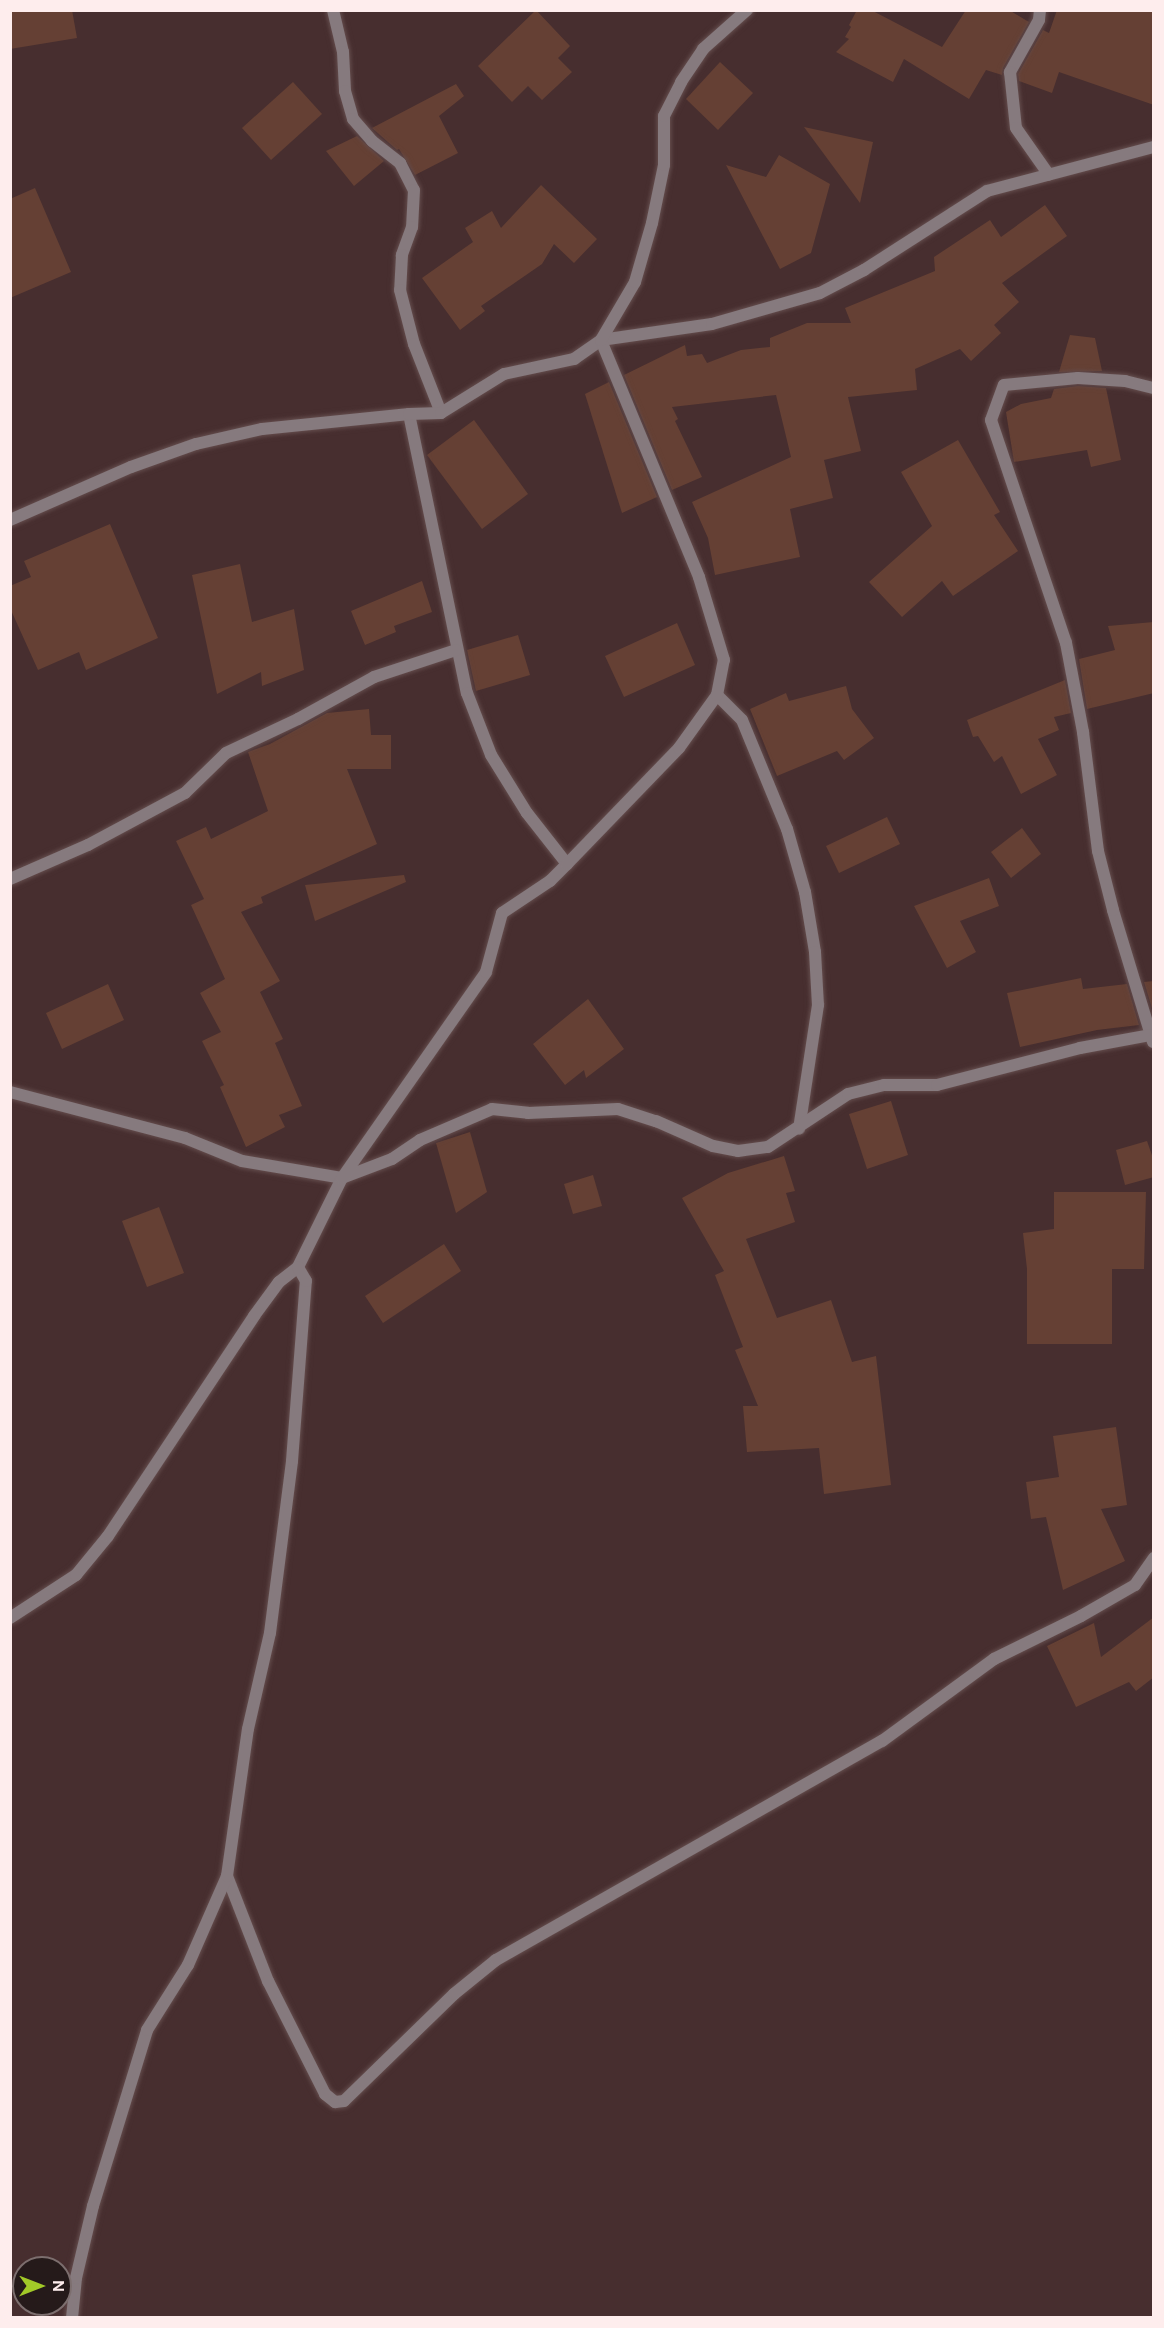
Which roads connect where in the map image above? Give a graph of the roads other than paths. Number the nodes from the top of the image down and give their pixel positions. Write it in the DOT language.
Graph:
graph roads {
  1 [pos="333,10"];
  2 [pos="747,10"];
  3 [pos="1040,10"];
  4 [pos="1154,147"];
  5 [pos="1049,175"];
  6 [pos="601,340"];
  7 [pos="1154,388"];
  8 [pos="441,413"];
  9 [pos="409,414"];
  10 [pos="10,520"];
  11 [pos="456,650"];
  12 [pos="717,695"];
  13 [pos="567,864"];
  14 [pos="10,879"];
  15 [pos="1152,1039"];
  16 [pos="10,1092"];
  17 [pos="798,1129"];
  18 [pos="342,1178"];
  19 [pos="298,1267"];
  20 [pos="1154,1558"];
  21 [pos="10,1618"];
  22 [pos="228,1876"];
  23 [pos="72,2318"];
  1 -- 8 [label="street"];
  2 -- 6 [label="street"];
  3 -- 5 [label="street"];
  4 -- 5 [label="street"];
  5 -- 6 [label="street"];
  6 -- 8 [label="street"];
  6 -- 12 [label="street"];
  7 -- 15 [label="street"];
  8 -- 9 [label="street"];
  9 -- 10 [label="street"];
  9 -- 11 [label="street"];
  11 -- 13 [label="street"];
  11 -- 14 [label="street"];
  12 -- 13 [label="street"];
  12 -- 17 [label="street"];
  13 -- 18 [label="street"];
  15 -- 17 [label="street"];
  16 -- 18 [label="street"];
  17 -- 18 [label="street"];
  18 -- 19 [label="street"];
  19 -- 21 [label="street"];
  19 -- 22 [label="street"];
  20 -- 22 [label="street"];
  22 -- 23 [label="street"];
}
